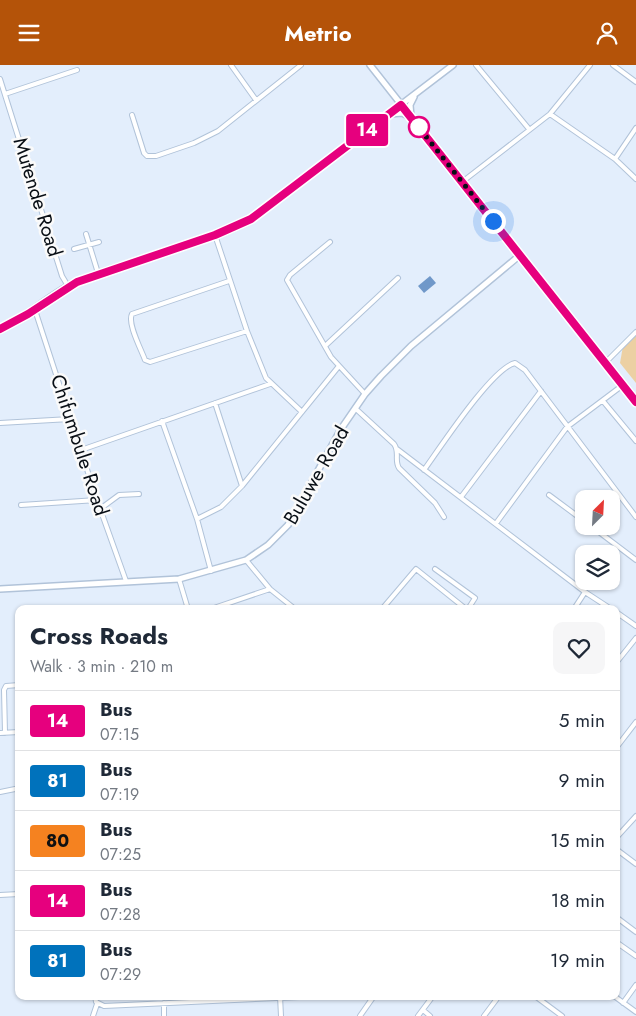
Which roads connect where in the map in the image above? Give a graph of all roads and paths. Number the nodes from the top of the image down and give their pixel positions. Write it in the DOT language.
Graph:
graph roads {
  1 [pos="232,65"];
  2 [pos="301,65"];
  3 [pos="370,65"];
  4 [pos="453,65"];
  5 [pos="476,65"];
  6 [pos="590,65"];
  7 [pos="613,65"];
  8 [pos="78,70"];
  9 [pos="0,79"];
  10 [pos="636,82"];
  11 [pos="391,93"];
  12 [pos="417,93"];
  13 [pos="5,94"];
  14 [pos="410,97"];
  15 [pos="256,100"];
  16 [pos="401,105"];
  17 [pos="389,114"];
  18 [pos="550,114"];
  19 [pos="132,115"];
  20 [pos="411,117"];
  21 [pos="636,128"];
  22 [pos="529,129"];
  23 [pos="614,159"];
  24 [pos="636,179"];
  25 [pos="462,182"];
  26 [pos="86,234"];
  27 [pos="215,235"];
  28 [pos="99,242"];
  29 [pos="330,242"];
  30 [pos="90,244"];
  31 [pos="74,249"];
  32 [pos="518,256"];
  33 [pos="98,273"];
  34 [pos="398,278"];
  35 [pos="229,281"];
  36 [pos="68,286"];
  37 [pos="35,309"];
  38 [pos="0,329"];
  39 [pos="247,331"];
  40 [pos="636,331"];
  41 [pos="325,346"];
  42 [pos="605,363"];
  43 [pos="339,366"];
  44 [pos="270,384"];
  45 [pos="623,385"];
  46 [pos="541,391"];
  47 [pos="365,395"];
  48 [pos="603,401"];
  49 [pos="636,402"];
  50 [pos="215,403"];
  51 [pos="356,409"];
  52 [pos="302,412"];
  53 [pos="70,419"];
  54 [pos="162,421"];
  55 [pos="0,423"];
  56 [pos="567,427"];
  57 [pos="636,441"];
  58 [pos="397,449"];
  59 [pos="81,450"];
  60 [pos="424,470"];
  61 [pos="242,486"];
  62 [pos="139,494"];
  63 [pos="549,495"];
  64 [pos="461,497"];
  65 [pos="97,500"];
  66 [pos="21,505"];
  67 [pos="100,509"];
  68 [pos="575,514"];
  69 [pos="444,517"];
  70 [pos="636,517"];
  71 [pos="197,519"];
  72 [pos="497,522"];
  73 [pos="602,535"];
  74 [pos="246,560"];
  75 [pos="636,560"];
  76 [pos="434,569"];
  77 [pos="211,571"];
  78 [pos="179,579"];
  79 [pos="126,581"];
  80 [pos="0,589"];
  81 [pos="270,589"];
  82 [pos="585,591"];
  83 [pos="187,605"];
  84 [pos="223,605"];
  85 [pos="290,605"];
  86 [pos="385,605"];
  87 [pos="462,605"];
  88 [pos="470,605"];
  89 [pos="576,605"];
  90 [pos="605,605"];
  91 [pos="620,615"];
  92 [pos="636,626"];
  93 [pos="636,638"];
  94 [pos="620,658"];
  95 [pos="15,685"];
  96 [pos="636,722"];
  97 [pos="0,733"];
  98 [pos="5,733"];
  99 [pos="15,733"];
  100 [pos="620,743"];
  101 [pos="15,789"];
  102 [pos="0,791"];
  103 [pos="636,816"];
  104 [pos="620,834"];
  105 [pos="620,852"];
  106 [pos="636,864"];
  107 [pos="15,893"];
  108 [pos="0,895"];
  109 [pos="620,920"];
  110 [pos="636,932"];
  111 [pos="620,945"];
  112 [pos="636,956"];
  113 [pos="636,985"];
  114 [pos="96,1000"];
  115 [pos="222,1000"];
  116 [pos="280,1000"];
  117 [pos="371,1000"];
  118 [pos="429,1000"];
  119 [pos="496,1000"];
  120 [pos="540,1000"];
  121 [pos="619,1000"];
  122 [pos="164,1003"];
  123 [pos="623,1003"];
  124 [pos="97,1004"];
  125 [pos="423,1010"];
  126 [pos="636,1013"];
  127 [pos="93,1016"];
  128 [pos="164,1016"];
  129 [pos="281,1016"];
  130 [pos="360,1016"];
  131 [pos="418,1016"];
  132 [pos="430,1016"];
  133 [pos="484,1016"];
  134 [pos="562,1016"];
  1 -- 15 [label="street"];
  2 -- 15 [label="street"];
  3 -- 11 [label="main road"];
  4 -- 12 [label="main road"];
  5 -- 22 [label="street"];
  6 -- 18 [label="street"];
  7 -- 10 [label="street"];
  8 -- 13 [label="street"];
  9 -- 13 [label="street, Mutende Road"];
  11 -- 14 [label="main road"];
  11 -- 16 [label="main road"];
  11 -- 17 [label="main road"];
  12 -- 14 [label="main road"];
  12 -- 20 [label="main road"];
  13 -- 36 [label="street, Mutende Road"];
  14 -- 16 [label="main road"];
  15 -- 19 [label="street"];
  16 -- 17 [label="main road"];
  16 -- 20 [label="main road"];
  17 -- 20 [label="main road"];
  17 -- 27 [label="main road"];
  18 -- 22 [label="street"];
  18 -- 23 [label="street"];
  20 -- 25 [label="main road"];
  21 -- 23 [label="street"];
  22 -- 25 [label="street"];
  23 -- 24 [label="street"];
  25 -- 32 [label="main road"];
  26 -- 30 [label="street"];
  27 -- 33 [label="main road"];
  27 -- 35 [label="street"];
  28 -- 30 [label="street"];
  29 -- 41 [label="street"];
  30 -- 31 [label="street"];
  30 -- 33 [label="street"];
  32 -- 42 [label="main road"];
  32 -- 47 [label="main road, Buluwe Road"];
  33 -- 36 [label="main road"];
  34 -- 41 [label="street"];
  35 -- 39 [label="street"];
  35 -- 39 [label="street"];
  36 -- 37 [label="main road"];
  37 -- 38 [label="main road"];
  37 -- 53 [label="street, Chifumbule Road"];
  39 -- 44 [label="street"];
  40 -- 42 [label="street"];
  41 -- 43 [label="street"];
  42 -- 45 [label="main road"];
  43 -- 47 [label="street"];
  43 -- 52 [label="street"];
  44 -- 50 [label="street"];
  44 -- 52 [label="street"];
  45 -- 48 [label="street"];
  45 -- 49 [label="main road"];
  46 -- 56 [label="street"];
  46 -- 60 [label="street"];
  46 -- 64 [label="street"];
  47 -- 51 [label="main road, Buluwe Road"];
  48 -- 56 [label="street"];
  48 -- 57 [label="street"];
  50 -- 54 [label="street"];
  50 -- 61 [label="street"];
  51 -- 58 [label="street"];
  51 -- 74 [label="main road, Buluwe Road"];
  52 -- 61 [label="street"];
  53 -- 55 [label="street"];
  53 -- 59 [label="street, Chifumbule Road"];
  54 -- 59 [label="street"];
  54 -- 71 [label="street"];
  56 -- 70 [label="street"];
  56 -- 72 [label="street"];
  58 -- 60 [label="street"];
  58 -- 69 [label="street"];
  59 -- 65 [label="street, Chifumbule Road"];
  60 -- 64 [label="street"];
  61 -- 71 [label="street"];
  62 -- 67 [label="street"];
  63 -- 68 [label="street"];
  64 -- 72 [label="street"];
  65 -- 66 [label="street"];
  65 -- 67 [label="street, Chifumbule Road"];
  67 -- 79 [label="street, Chifumbule Road"];
  71 -- 77 [label="street"];
  72 -- 82 [label="street"];
  73 -- 75 [label="street"];
  74 -- 77 [label="main road, Buluwe Road"];
  74 -- 81 [label="street"];
  76 -- 88 [label="street"];
  77 -- 78 [label="main road, Buluwe Road"];
  78 -- 79 [label="main road, Buluwe Road"];
  78 -- 83 [label="street"];
  79 -- 80 [label="main road, Buluwe Road"];
  81 -- 84 [label="street"];
  81 -- 85 [label="street"];
  82 -- 89 [label="street"];
  82 -- 90 [label="street"];
  86 -- 87 [label="street"];
  91 -- 92 [label="street"];
  93 -- 94 [label="street"];
  95 -- 98 [label="street"];
  96 -- 100 [label="street"];
  97 -- 98 [label="street"];
  98 -- 99 [label="street"];
  101 -- 102 [label="street"];
  103 -- 104 [label="street"];
  105 -- 106 [label="street"];
  107 -- 108 [label="street"];
  109 -- 110 [label="street"];
  111 -- 112 [label="street"];
  113 -- 123 [label="street"];
  114 -- 124 [label="street"];
  115 -- 122 [label="street"];
  116 -- 129 [label="street"];
  117 -- 130 [label="street"];
  118 -- 125 [label="street"];
  119 -- 133 [label="street"];
  120 -- 134 [label="street"];
  121 -- 123 [label="street"];
  122 -- 124 [label="street"];
  122 -- 128 [label="street"];
  123 -- 126 [label="street"];
  124 -- 127 [label="street"];
  125 -- 131 [label="street"];
  125 -- 132 [label="street"];
}
